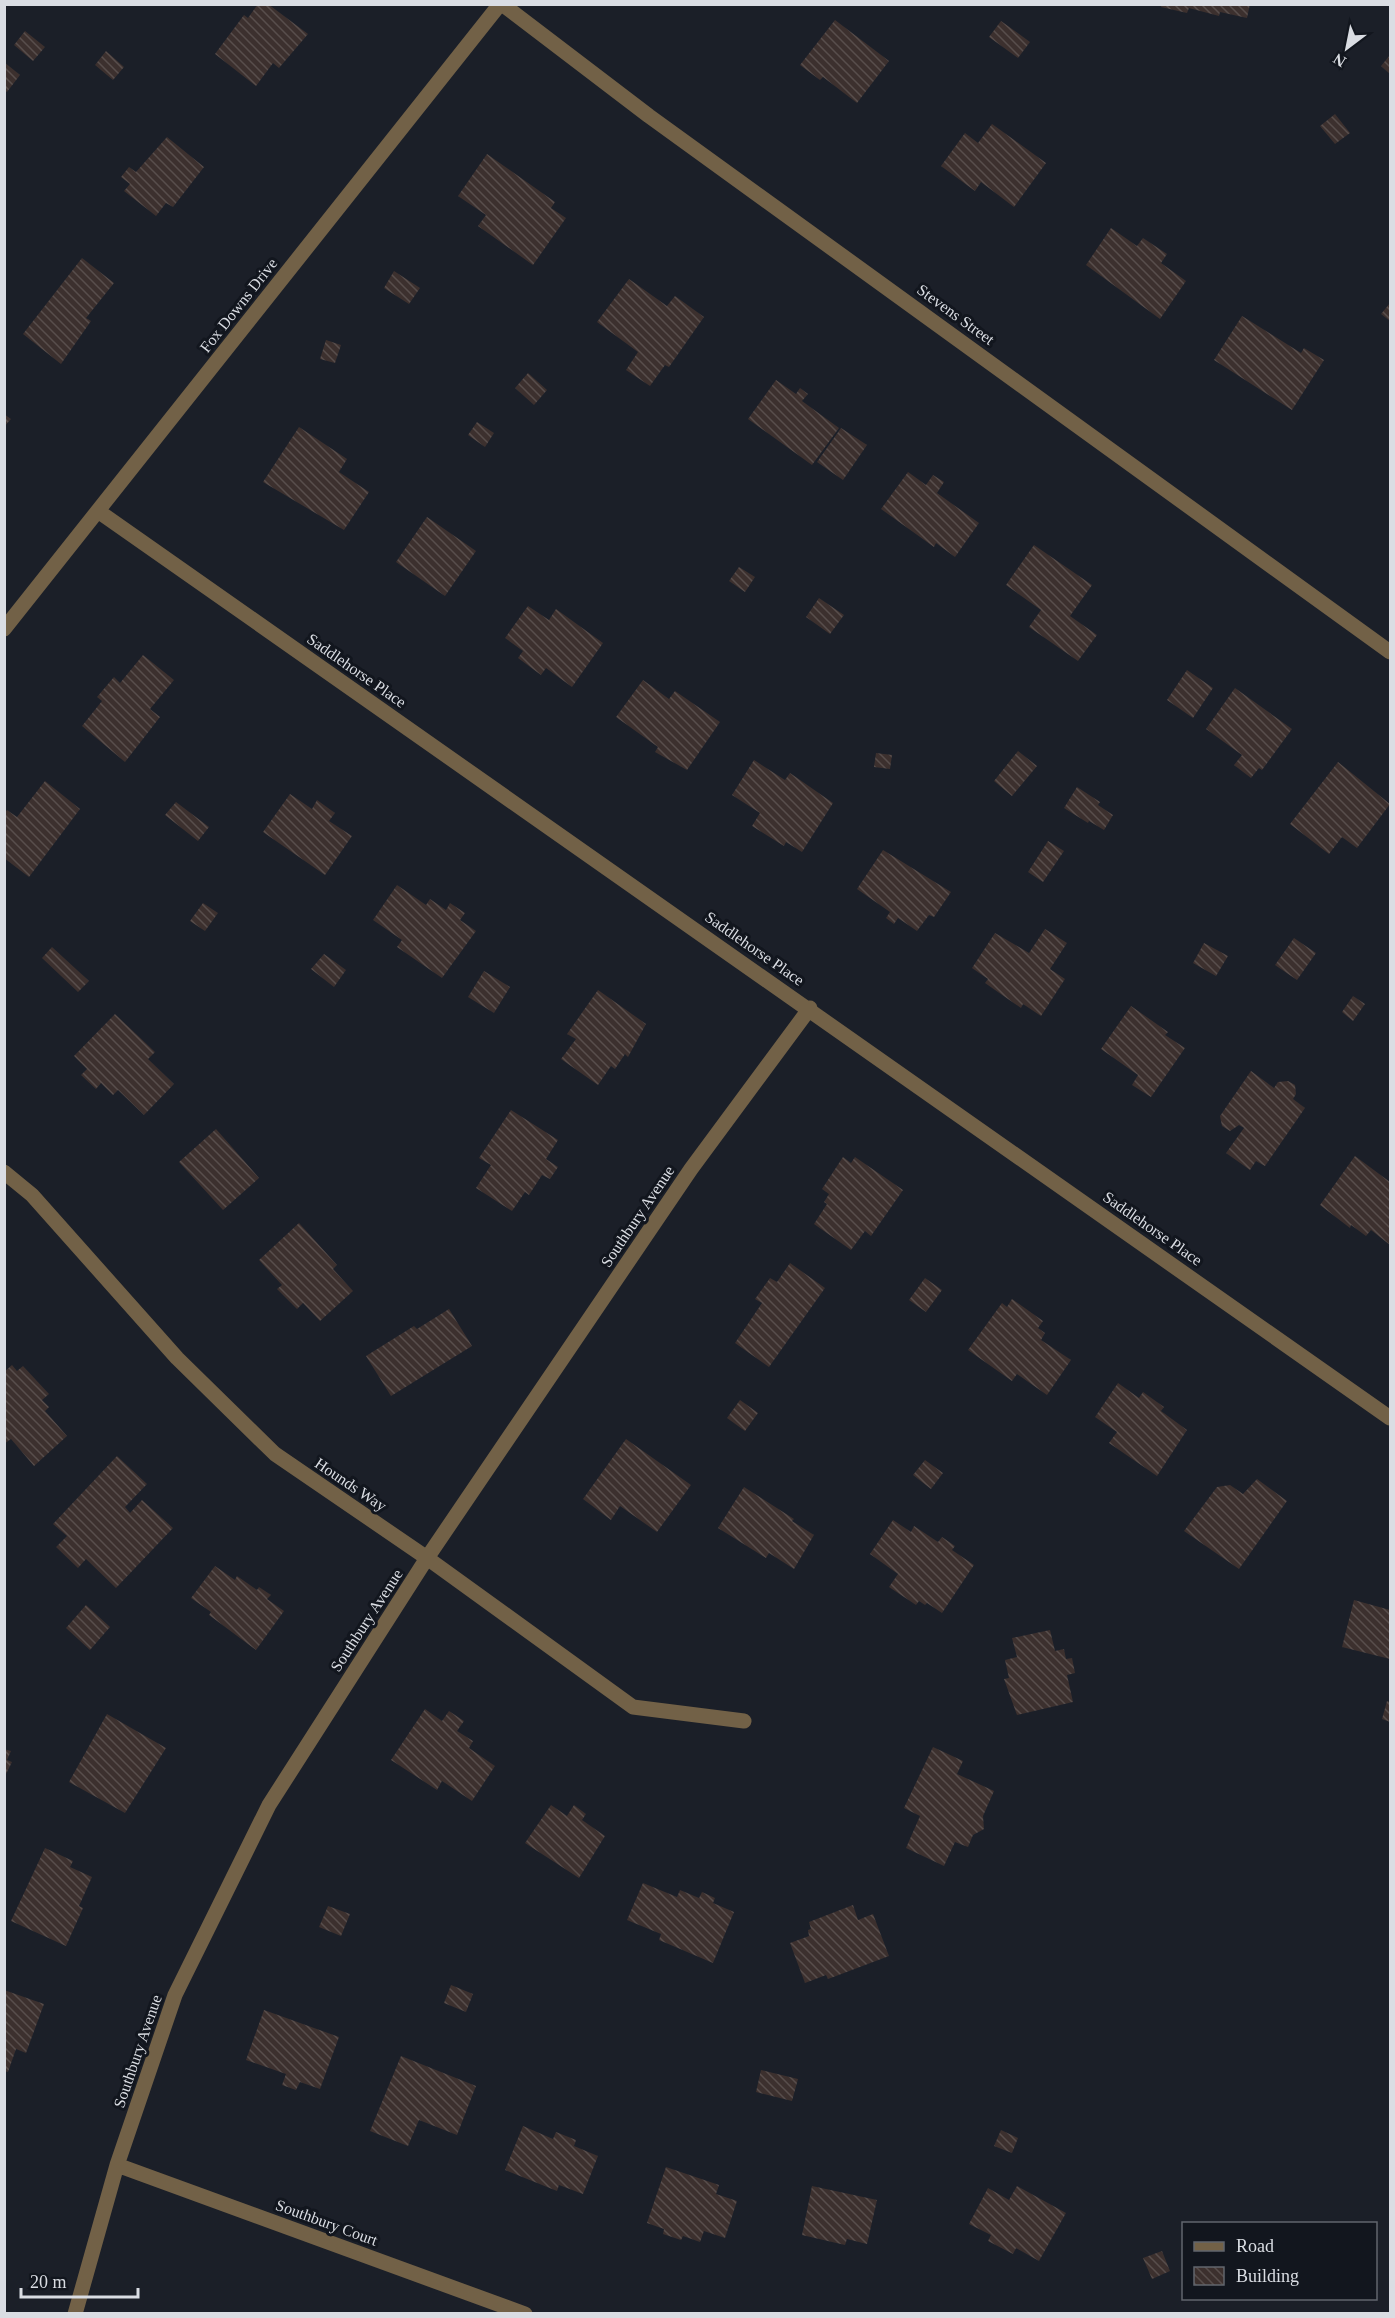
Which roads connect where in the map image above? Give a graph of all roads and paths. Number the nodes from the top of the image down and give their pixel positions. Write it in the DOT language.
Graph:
graph roads {
  1 [pos="501,4"];
  2 [pos="98,511"];
  3 [pos="4,628"];
  4 [pos="1390,651"];
  5 [pos="810,1008"];
  6 [pos="4,1172"];
  7 [pos="1390,1418"];
  8 [pos="428,1558"];
  9 [pos="744,1721"];
  10 [pos="117,2166"];
  11 [pos="75,2313"];
  12 [pos="525,2313"];
  1 -- 2 [label="street, Fox Downs Drive"];
  1 -- 4 [label="street, Stevens Street"];
  2 -- 3 [label="street, Fox Downs Drive"];
  2 -- 5 [label="street, Saddlehorse Place"];
  5 -- 7 [label="street, Saddlehorse Place"];
  5 -- 8 [label="street, Southbury Avenue"];
  6 -- 8 [label="street, Hounds Way"];
  8 -- 9 [label="street, Hounds Way"];
  8 -- 10 [label="street, Southbury Avenue"];
  10 -- 11 [label="street, Southbury Avenue"];
  10 -- 12 [label="street, Southbury Court"];
}
